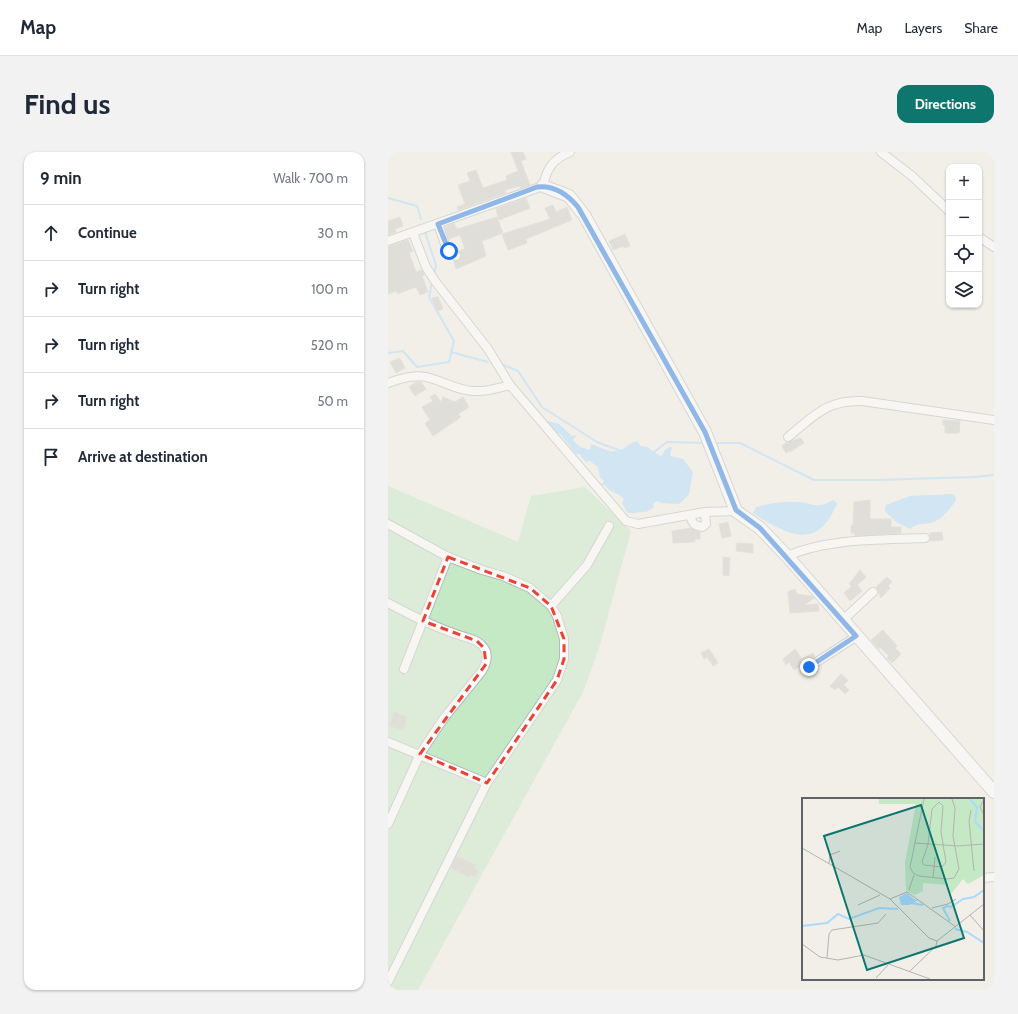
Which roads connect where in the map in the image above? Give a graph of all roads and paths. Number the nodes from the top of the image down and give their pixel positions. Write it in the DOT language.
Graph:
graph roads {
  1 [pos="570,152"];
  2 [pos="881,152"];
  3 [pos="543,186"];
  4 [pos="946,208"];
  5 [pos="435,226"];
  6 [pos="415,233"];
  7 [pos="982,239"];
  8 [pos="388,241"];
  9 [pos="994,247"];
  10 [pos="456,256"];
  11 [pos="388,383"];
  12 [pos="510,385"];
  13 [pos="994,420"];
  14 [pos="788,437"];
  15 [pos="735,508"];
  16 [pos="705,512"];
  17 [pos="690,515"];
  18 [pos="388,524"];
  19 [pos="610,526"];
  20 [pos="925,538"];
  21 [pos="787,556"];
  22 [pos="448,557"];
  23 [pos="873,592"];
  24 [pos="388,604"];
  25 [pos="551,606"];
  26 [pos="843,620"];
  27 [pos="423,621"];
  28 [pos="856,636"];
  29 [pos="809,667"];
  30 [pos="404,669"];
  31 [pos="388,742"];
  32 [pos="420,754"];
  33 [pos="487,783"];
  34 [pos="994,792"];
  35 [pos="388,824"];
  36 [pos="994,877"];
  37 [pos="984,878"];
  38 [pos="388,982"];
  1 -- 3 [label="street"];
  2 -- 4 [label="street"];
  3 -- 5 [label="street"];
  3 -- 15 [label="street"];
  5 -- 6 [label="street"];
  5 -- 10 [label="street"];
  6 -- 8 [label="street"];
  6 -- 12 [label="street"];
  7 -- 9 [label="street"];
  11 -- 12 [label="street"];
  12 -- 17 [label="street"];
  13 -- 14 [label="street"];
  15 -- 16 [label="street"];
  15 -- 21 [label="street"];
  16 -- 17 [label="street"];
  16 -- 17 [label="street"];
  18 -- 22 [label="street"];
  19 -- 25 [label="street"];
  20 -- 21 [label="street"];
  21 -- 26 [label="street"];
  22 -- 25 [label="street"];
  22 -- 27 [label="street"];
  23 -- 26 [label="street"];
  24 -- 27 [label="street"];
  25 -- 33 [label="street"];
  26 -- 28 [label="street"];
  27 -- 30 [label="street"];
  27 -- 32 [label="street"];
  28 -- 29 [label="street"];
  28 -- 34 [label="street"];
  31 -- 32 [label="street"];
  32 -- 33 [label="street"];
  32 -- 35 [label="street"];
  33 -- 38 [label="street"];
  36 -- 37 [label="street"];
}
